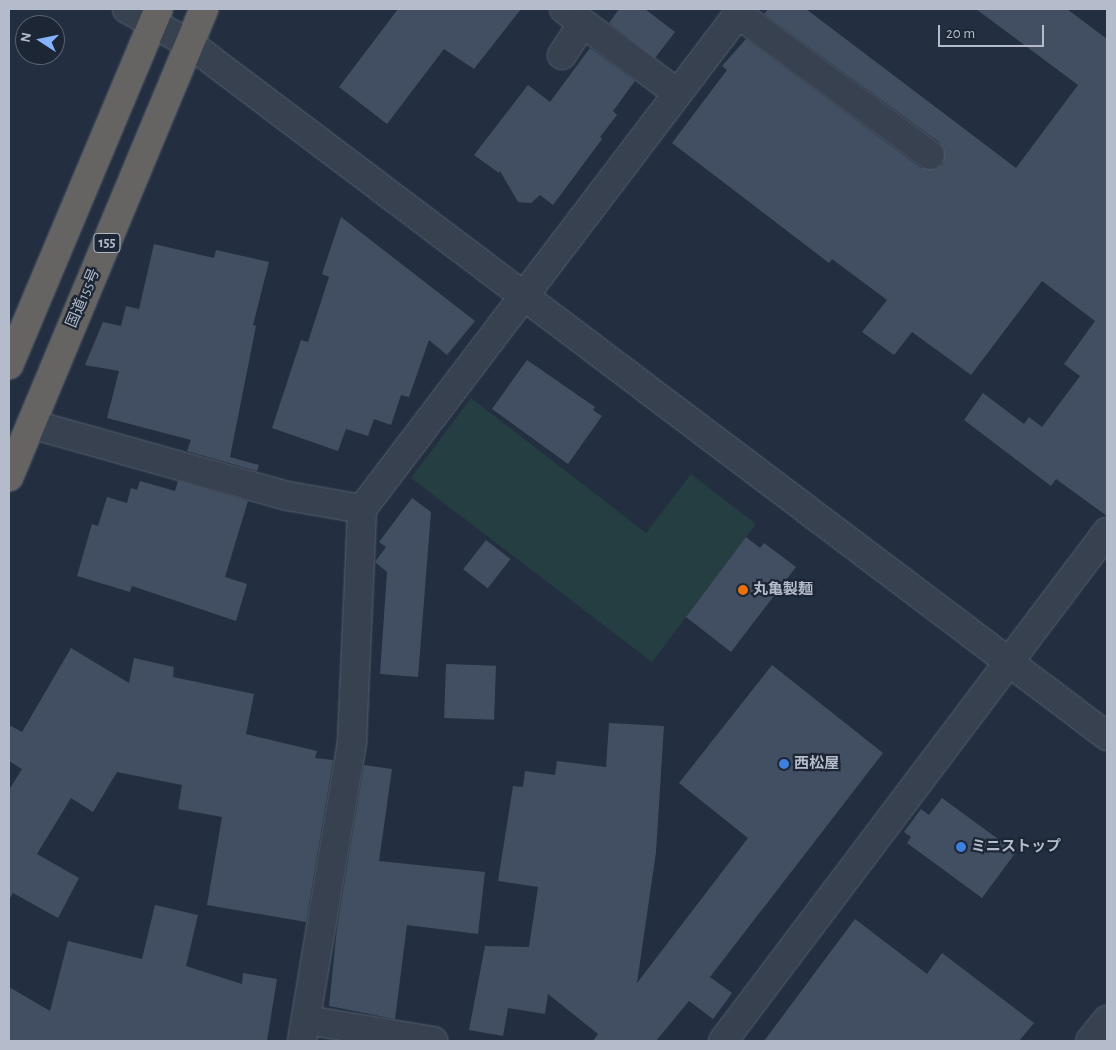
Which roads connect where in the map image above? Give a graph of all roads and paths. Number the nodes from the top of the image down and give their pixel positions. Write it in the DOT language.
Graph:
graph roads {
  1 [pos="127,9"];
  2 [pos="204,9"];
  3 [pos="740,11"];
  4 [pos="156,16"];
  5 [pos="574,16"];
  6 [pos="190,44"];
  7 [pos="562,56"];
  8 [pos="677,93"];
  9 [pos="930,155"];
  10 [pos="522,296"];
  11 [pos="9,365"];
  12 [pos="31,424"];
  13 [pos="9,477"];
  14 [pos="362,509"];
  15 [pos="1107,532"];
  16 [pos="1008,662"];
  17 [pos="1107,736"];
  18 [pos="1107,1020"];
  19 [pos="304,1031"];
  20 [pos="433,1041"];
  21 [pos="723,1041"];
  22 [pos="1090,1041"];
  1 -- 4 [label="street"];
  2 -- 6 [label="highway, 国道155号 / 155"];
  3 -- 8 [label="street"];
  3 -- 9 [label="street"];
  4 -- 6 [label="street"];
  4 -- 11 [label="highway"];
  5 -- 7 [label="street"];
  5 -- 8 [label="street"];
  6 -- 10 [label="street"];
  6 -- 12 [label="highway, 国道155号 / 155"];
  8 -- 10 [label="street"];
  10 -- 14 [label="street"];
  10 -- 16 [label="street"];
  12 -- 13 [label="highway, 国道155号 / 155"];
  12 -- 14 [label="street"];
  14 -- 19 [label="street"];
  15 -- 16 [label="street"];
  16 -- 17 [label="street"];
  16 -- 21 [label="street"];
  18 -- 22 [label="street"];
  19 -- 20 [label="street"];
}
